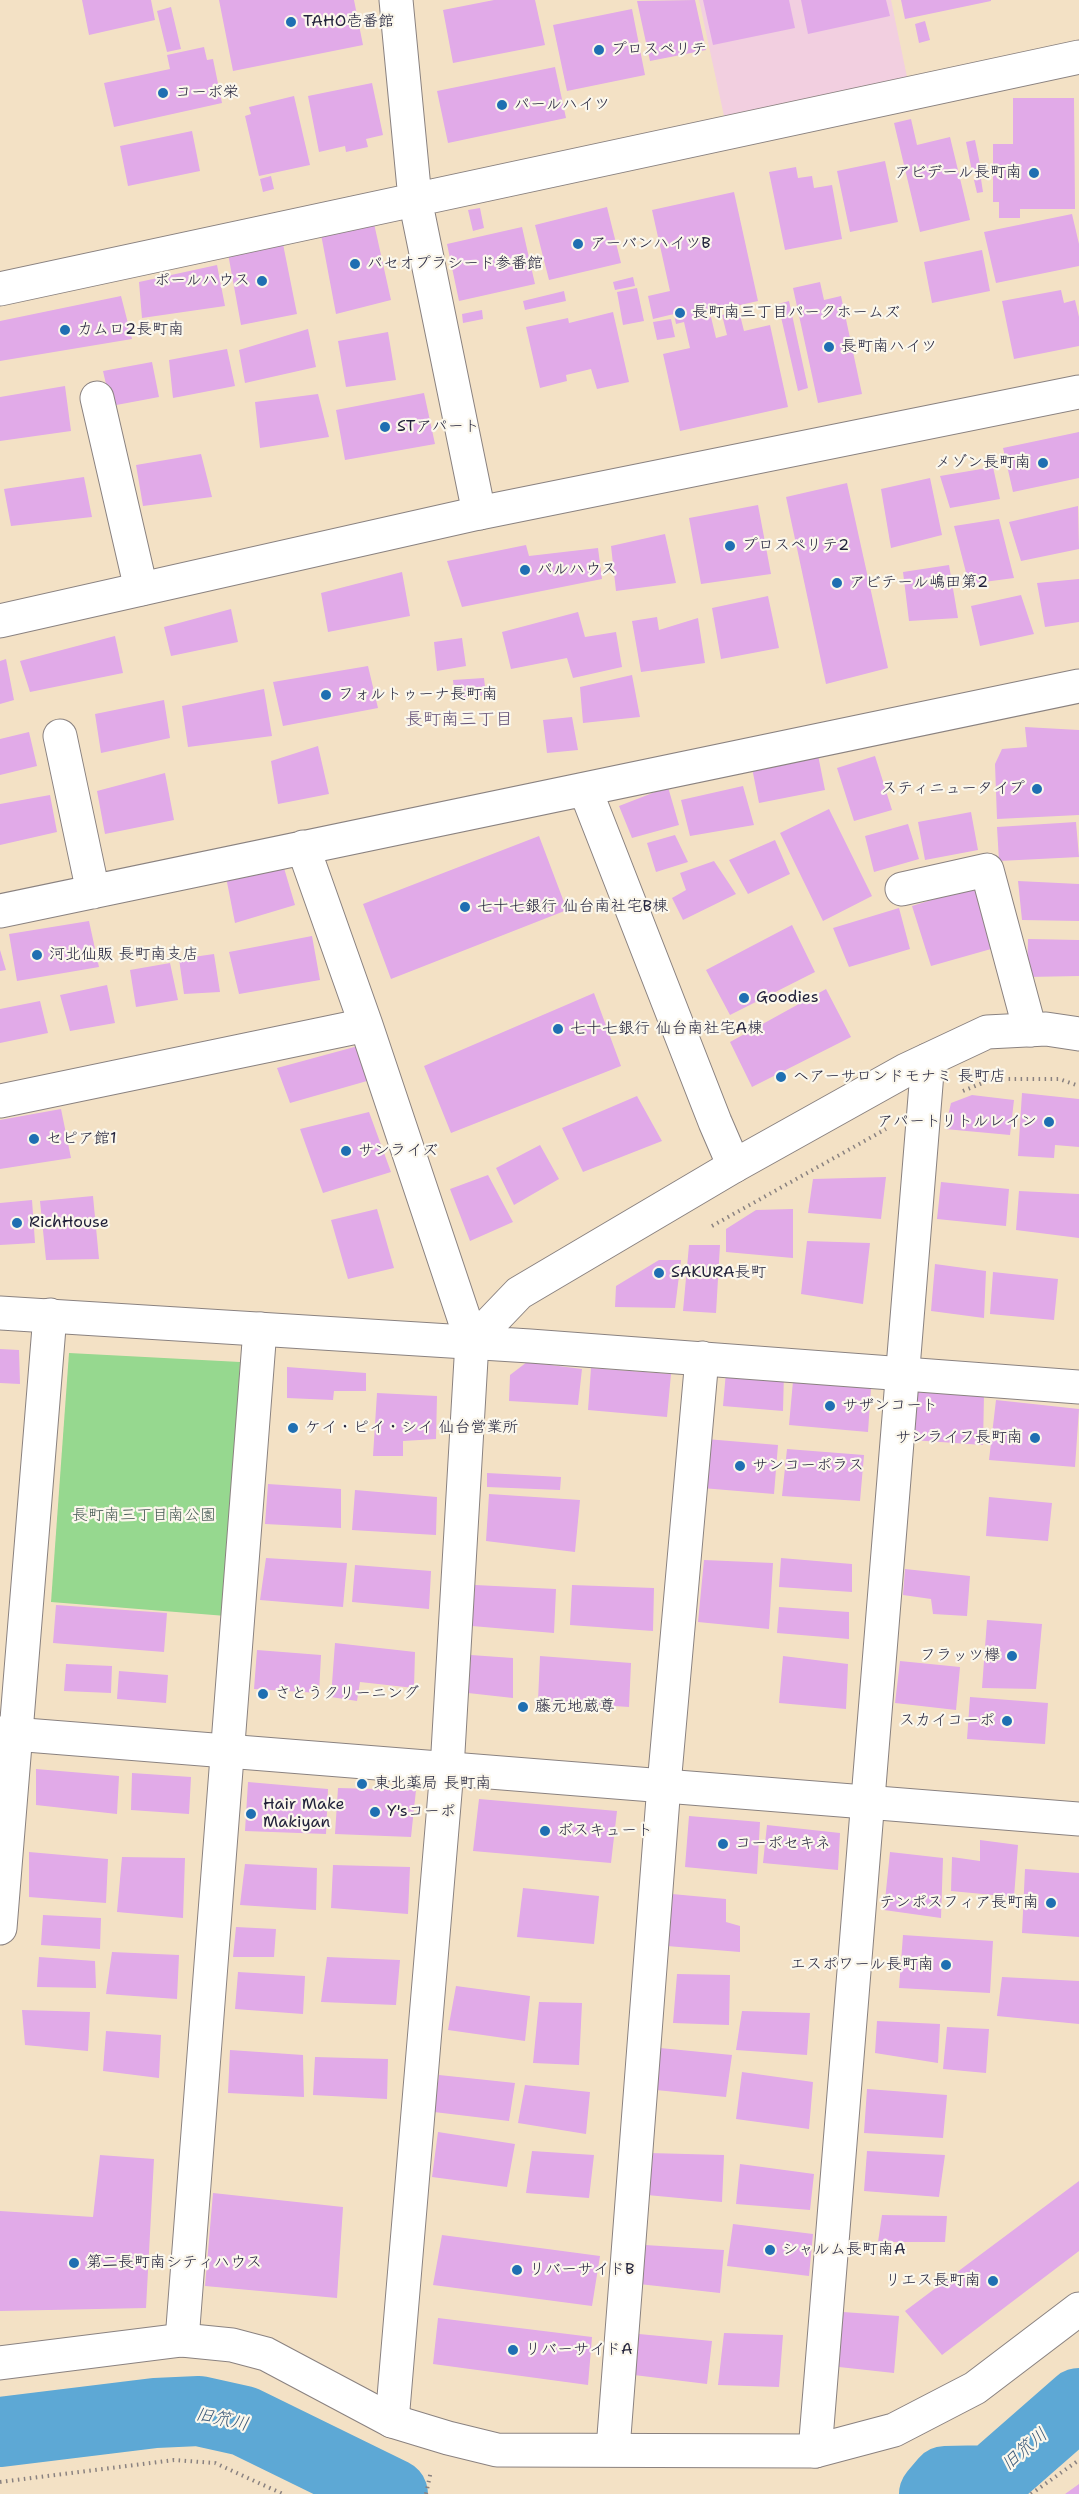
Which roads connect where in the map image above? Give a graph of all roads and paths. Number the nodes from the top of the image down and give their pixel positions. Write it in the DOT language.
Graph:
graph roads {
  1 [pos="396,0"];
  2 [pos="1079,57"];
  3 [pos="415,199"];
  4 [pos="0,289"];
  5 [pos="1079,392"];
  6 [pos="97,398"];
  7 [pos="479,513"];
  8 [pos="141,589"];
  9 [pos="0,621"];
  10 [pos="1079,686"];
  11 [pos="60,736"];
  12 [pos="585,789"];
  13 [pos="303,848"];
  14 [pos="902,889"];
  15 [pos="93,892"];
  16 [pos="0,911"];
  17 [pos="366,1025"];
  18 [pos="1030,1030"];
  19 [pos="1079,1034"];
  20 [pos="928,1060"];
  21 [pos="0,1101"];
  22 [pos="734,1166"];
  23 [pos="0,1313"];
  24 [pos="50,1315"];
  25 [pos="260,1329"];
  26 [pos="472,1342"];
  27 [pos="702,1358"];
  28 [pos="904,1373"];
  29 [pos="1079,1387"];
  30 [pos="8,1733"];
  31 [pos="229,1750"];
  32 [pos="447,1769"];
  33 [pos="664,1785"];
  34 [pos="869,1801"];
  35 [pos="1079,1819"];
  36 [pos="0,1928"];
  37 [pos="1079,2309"];
  38 [pos="182,2340"];
  39 [pos="0,2363"];
  40 [pos="392,2421"];
  41 [pos="613,2449"];
  42 [pos="815,2451"];
  43 [pos="1079,2460"];
  44 [pos="430,2477"];
  45 [pos="0,2482"];
  46 [pos="283,2494"];
  47 [pos="426,2494"];
  48 [pos="1032,2494"];
  1 -- 3 [label="street"];
  2 -- 3 [label="street"];
  3 -- 4 [label="street"];
  3 -- 7 [label="street"];
  5 -- 7 [label="street"];
  6 -- 8 [label="street"];
  7 -- 8 [label="street"];
  8 -- 9 [label="street"];
  10 -- 12 [label="street"];
  11 -- 15 [label="street"];
  12 -- 13 [label="street"];
  12 -- 22 [label="street"];
  13 -- 15 [label="street"];
  13 -- 17 [label="street"];
  14 -- 18 [label="street"];
  15 -- 16 [label="street"];
  17 -- 21 [label="street"];
  17 -- 26 [label="street"];
  18 -- 19 [label="street"];
  18 -- 20 [label="street"];
  20 -- 22 [label="street"];
  20 -- 28 [label="street"];
  22 -- 26 [label="street"];
  23 -- 24 [label="street"];
  24 -- 25 [label="street"];
  24 -- 30 [label="street"];
  25 -- 26 [label="street"];
  25 -- 31 [label="street"];
  26 -- 27 [label="street"];
  26 -- 32 [label="street"];
  27 -- 28 [label="street"];
  27 -- 33 [label="street"];
  28 -- 29 [label="street"];
  28 -- 34 [label="street"];
  30 -- 31 [label="street"];
  30 -- 36 [label="street"];
  31 -- 32 [label="street"];
  31 -- 38 [label="street"];
  32 -- 33 [label="street"];
  32 -- 40 [label="street"];
  33 -- 34 [label="street"];
  33 -- 41 [label="street"];
  34 -- 35 [label="street"];
  34 -- 42 [label="street"];
  37 -- 42 [label="street"];
  38 -- 39 [label="street"];
  38 -- 40 [label="street"];
  40 -- 41 [label="street"];
  41 -- 42 [label="street"];
  43 -- 48 [label="path"];
  44 -- 47 [label="path"];
  45 -- 46 [label="path"];
}
